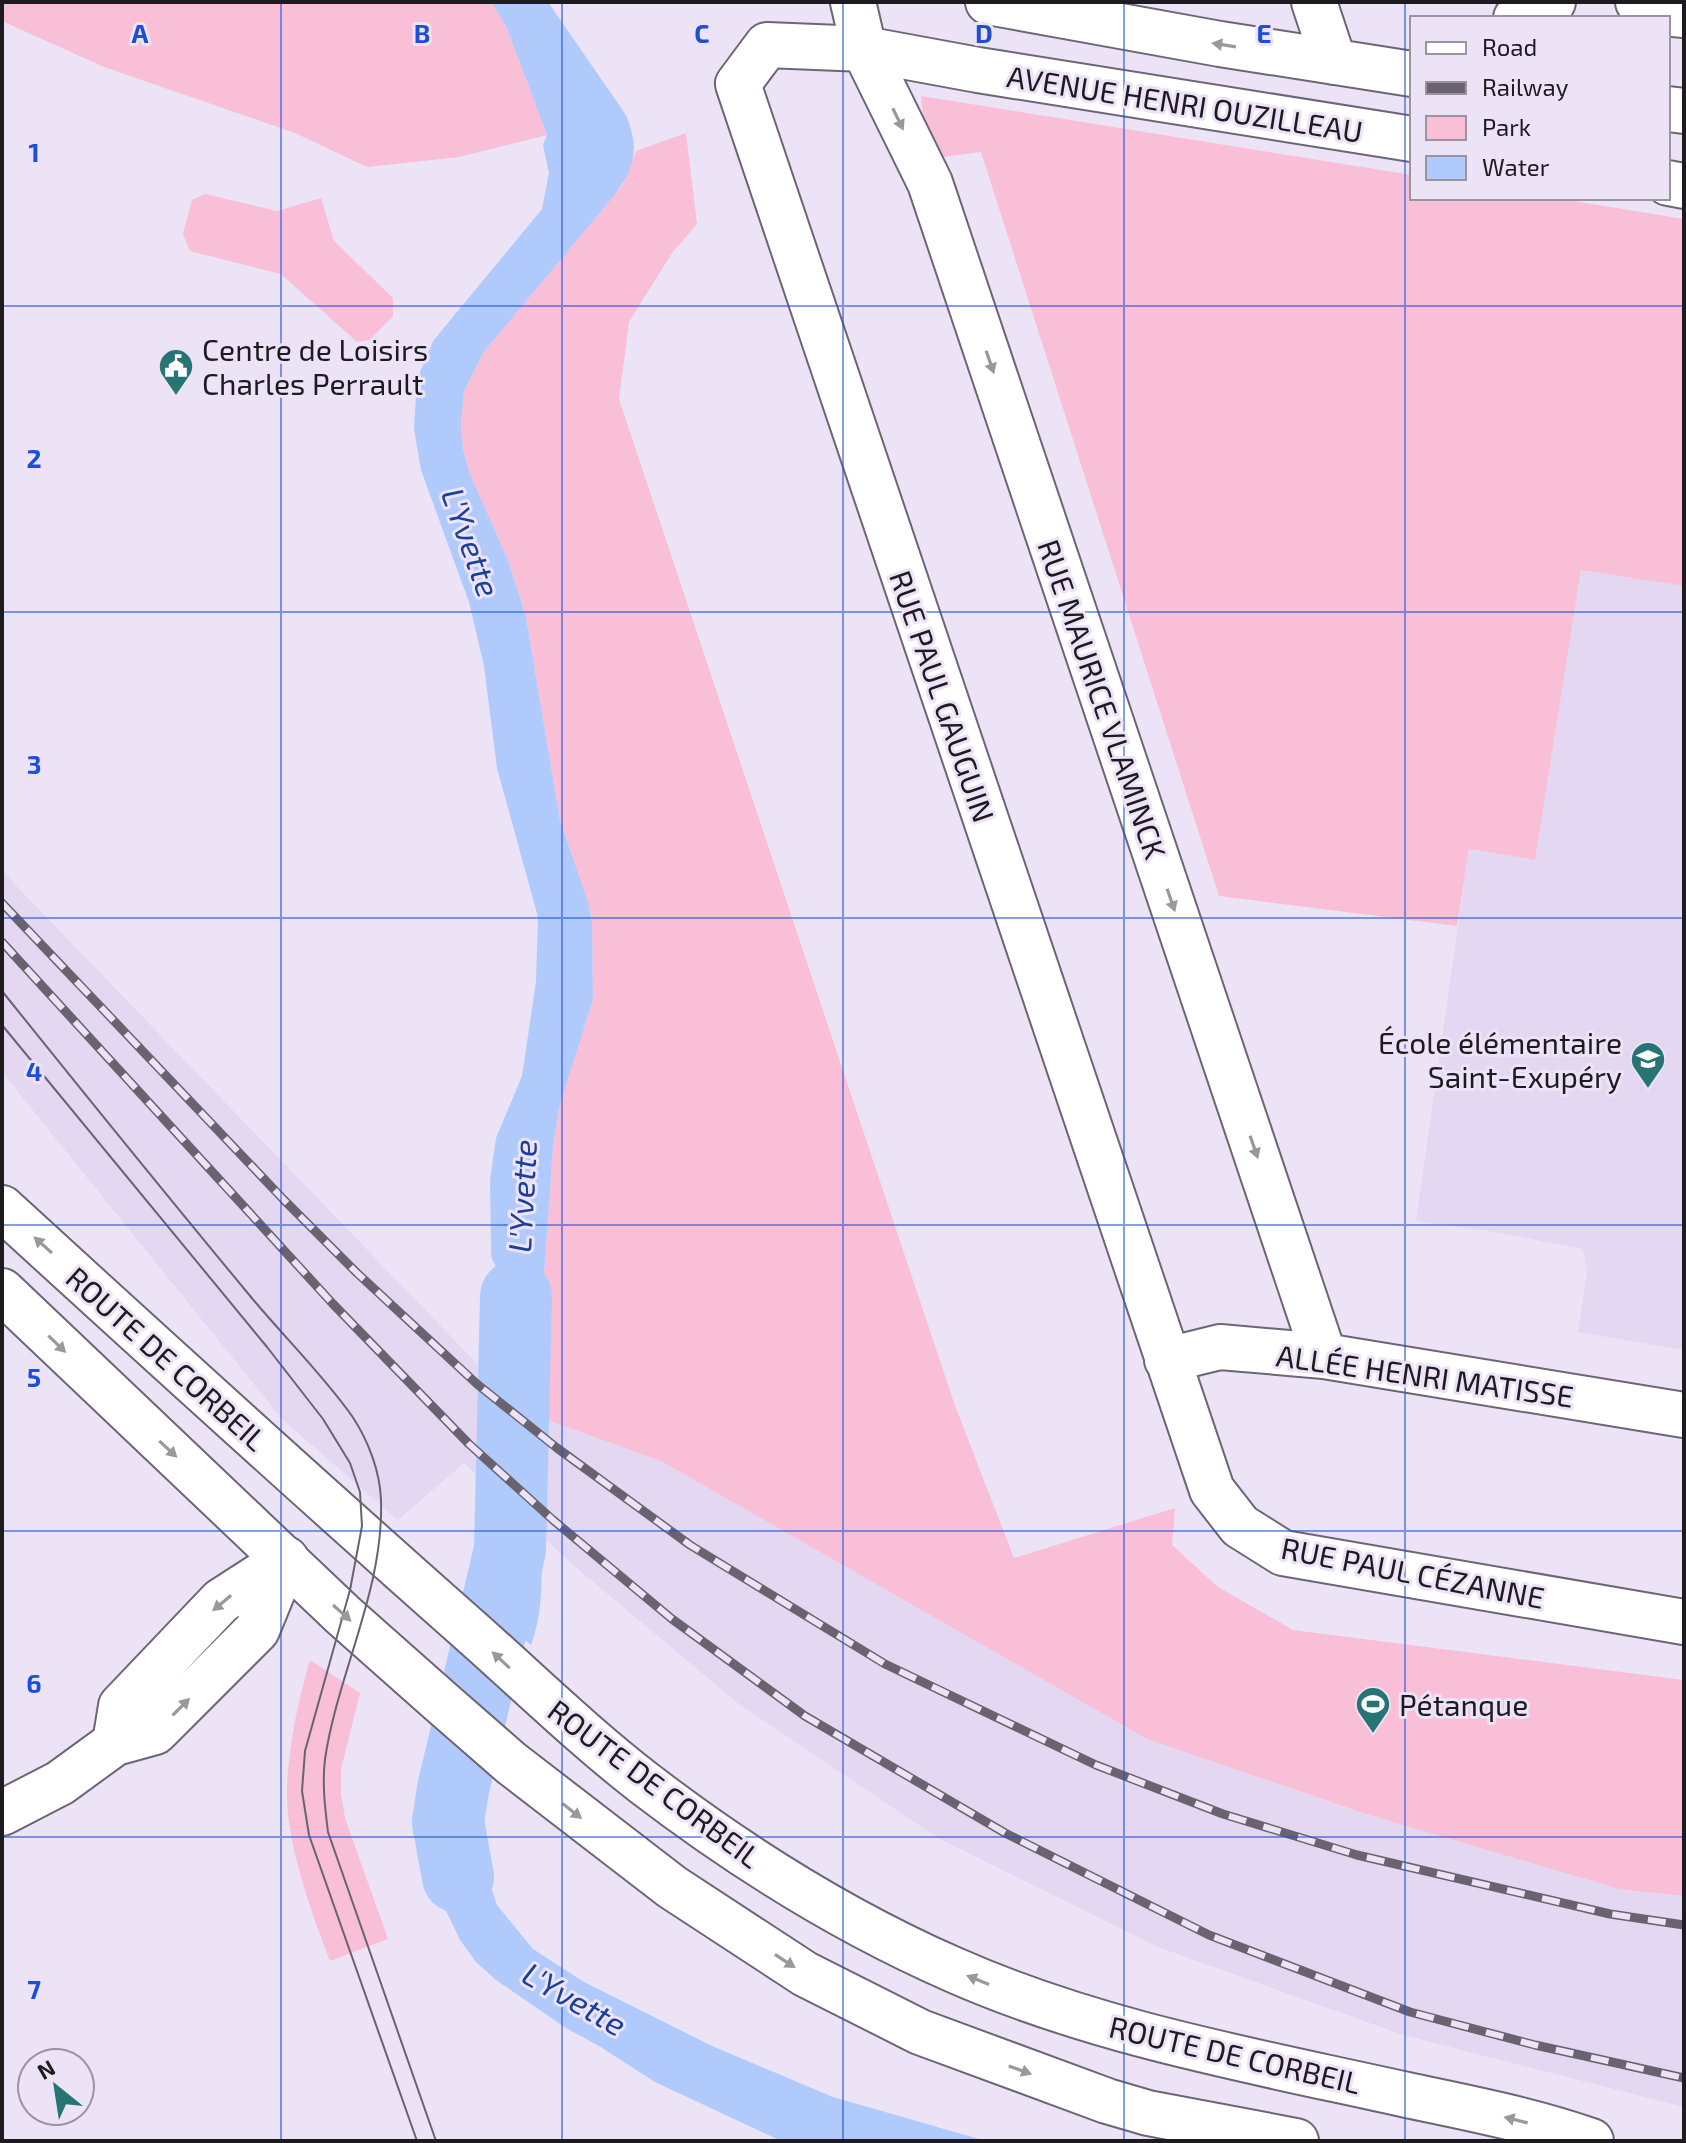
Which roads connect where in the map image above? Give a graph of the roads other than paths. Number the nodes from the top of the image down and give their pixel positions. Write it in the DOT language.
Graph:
graph roads {
  1 [pos="853,2"];
  2 [pos="988,2"];
  3 [pos="1314,2"];
  4 [pos="1553,2"];
  5 [pos="1638,2"];
  6 [pos="1684,15"];
  7 [pos="1521,16"];
  8 [pos="864,49"];
  9 [pos="1334,62"];
  10 [pos="1410,74"];
  11 [pos="1410,139"];
  12 [pos="2,1208"];
  13 [pos="2,1291"];
  14 [pos="1324,1356"];
  15 [pos="1167,1360"];
  16 [pos="1684,1415"];
  17 [pos="1195,1445"];
  18 [pos="328,1505"];
  19 [pos="286,1559"];
  20 [pos="1684,1622"];
  21 [pos="2,1813"];
  22 [pos="1296,2141"];
  23 [pos="1591,2141"];
  1 -- 8 [label="street"];
  9 -- 2 [label="street, one-way"];
  3 -- 9 [label="street"];
  4 -- 7 [label="street"];
  5 -- 6 [label="street"];
  8 -- 11 [label="street, AVENUE HENRI OUZILLEAU"];
  8 -- 14 [label="street, RUE MAURICE VLAMINCK, one-way"];
  8 -- 15 [label="street, RUE PAUL GAUGUIN"];
  9 -- 10 [label="street"];
  18 -- 12 [label="street, ROUTE DE CORBEIL, one-way"];
  13 -- 19 [label="street, ROUTE DE CORBEIL, one-way"];
  14 -- 15 [label="street, ALLÉE HENRI MATISSE"];
  14 -- 16 [label="street, ALLÉE HENRI MATISSE"];
  15 -- 17 [label="street, RUE PAUL GAUGUIN"];
  17 -- 20 [label="street, RUE PAUL CÉZANNE"];
  18 -- 19 [label="street"];
  23 -- 18 [label="street, ROUTE DE CORBEIL, one-way"];
  19 -- 21 [label="street"];
  19 -- 22 [label="street, ROUTE DE CORBEIL, one-way"];
}
